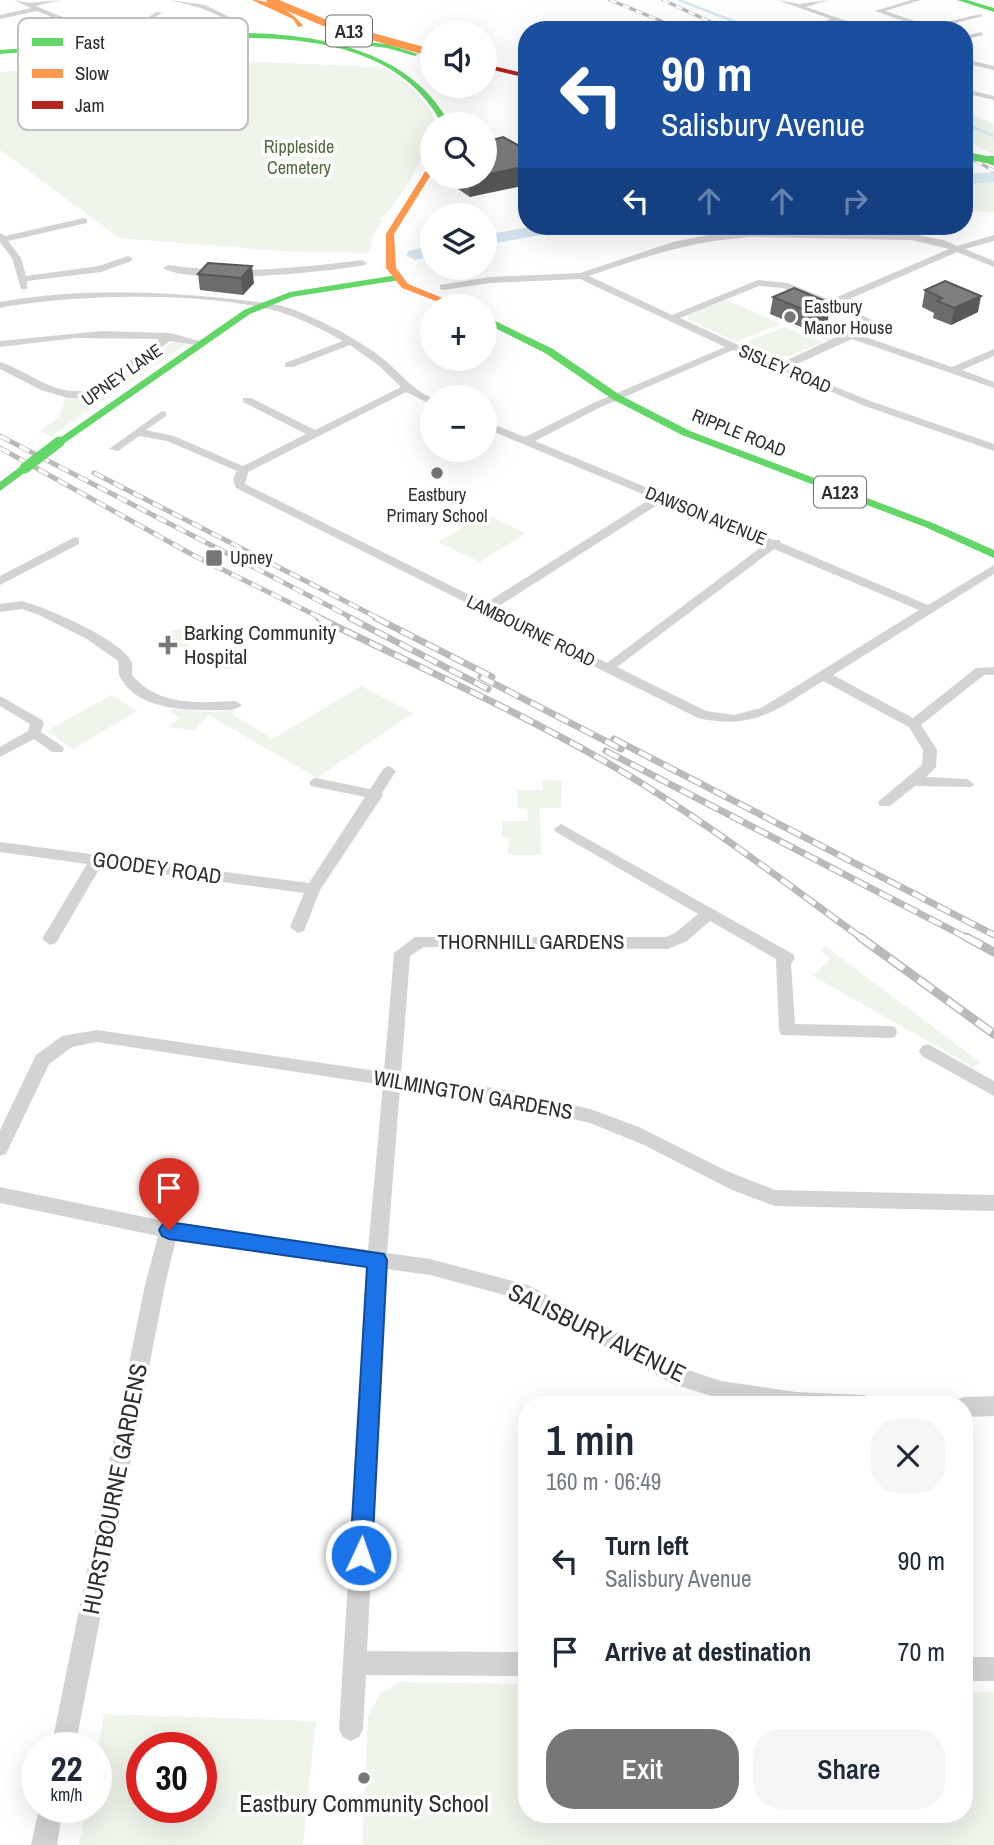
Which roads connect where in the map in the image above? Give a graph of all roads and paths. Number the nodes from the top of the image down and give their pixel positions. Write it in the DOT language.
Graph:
graph roads {
  1 [pos="17,0"];
  2 [pos="57,0"];
  3 [pos="173,0"];
  4 [pos="254,0"];
  5 [pos="270,0"];
  6 [pos="285,0"];
  7 [pos="780,0"];
  8 [pos="825,0"];
  9 [pos="918,0"];
  10 [pos="960,0"];
  11 [pos="28,5"];
  12 [pos="797,6"];
  13 [pos="36,9"];
  14 [pos="159,13"];
  15 [pos="987,13"];
  16 [pos="0,17"];
  17 [pos="58,18"];
  18 [pos="150,18"];
  19 [pos="229,18"];
  20 [pos="839,19"];
  21 [pos="902,20"];
  22 [pos="334,21"];
  23 [pos="832,21"];
  24 [pos="845,21"];
  25 [pos="896,21"];
  26 [pos="906,21"];
  27 [pos="959,21"];
  28 [pos="297,31"];
  29 [pos="981,33"];
  30 [pos="248,35"];
  31 [pos="973,35"];
  32 [pos="365,44"];
  33 [pos="420,46"];
  34 [pos="18,49"];
  35 [pos="420,50"];
  36 [pos="0,51"];
  37 [pos="420,55"];
  38 [pos="973,63"];
  39 [pos="497,68"];
  40 [pos="994,68"];
  41 [pos="518,72"];
  42 [pos="973,93"];
  43 [pos="994,98"];
  44 [pos="442,112"];
  45 [pos="973,157"];
  46 [pos="994,161"];
  47 [pos="973,164"];
  48 [pos="994,168"];
  49 [pos="420,187"];
  50 [pos="84,221"];
  51 [pos="738,235"];
  52 [pos="804,235"];
  53 [pos="2,237"];
  54 [pos="994,238"];
  55 [pos="957,249"];
  56 [pos="128,259"];
  57 [pos="362,263"];
  58 [pos="994,264"];
  59 [pos="168,268"];
  60 [pos="581,276"];
  61 [pos="23,279"];
  62 [pos="405,279"];
  63 [pos="191,285"];
  64 [pos="442,293"];
  65 [pos="26,300"];
  66 [pos="831,303"];
  67 [pos="266,304"];
  68 [pos="0,305"];
  69 [pos="671,318"];
  70 [pos="497,325"];
  71 [pos="851,335"];
  72 [pos="170,336"];
  73 [pos="350,342"];
  74 [pos="202,343"];
  75 [pos="0,344"];
  76 [pos="733,347"];
  77 [pos="994,352"];
  78 [pos="0,365"];
  79 [pos="289,365"];
  80 [pos="779,368"];
  81 [pos="952,371"];
  82 [pos="994,385"];
  83 [pos="405,389"];
  84 [pos="420,396"];
  85 [pos="616,397"];
  86 [pos="247,400"];
  87 [pos="162,414"];
  88 [pos="497,429"];
  89 [pos="138,432"];
  90 [pos="314,434"];
  91 [pos="526,441"];
  92 [pos="994,448"];
  93 [pos="114,449"];
  94 [pos="243,470"];
  95 [pos="0,488"];
  96 [pos="660,498"];
  97 [pos="75,541"];
  98 [pos="775,543"];
  99 [pos="994,554"];
  100 [pos="994,569"];
  101 [pos="0,581"];
  102 [pos="0,608"];
  103 [pos="485,609"];
  104 [pos="927,609"];
  105 [pos="607,668"];
  106 [pos="994,671"];
  107 [pos="824,676"];
  108 [pos="0,700"];
  109 [pos="234,705"];
  110 [pos="914,724"];
  111 [pos="34,733"];
  112 [pos="57,748"];
  113 [pos="0,753"];
  114 [pos="389,771"];
  115 [pos="913,781"];
  116 [pos="316,783"];
  117 [pos="967,785"];
  118 [pos="376,795"];
  119 [pos="885,803"];
  120 [pos="561,829"];
  121 [pos="0,847"];
  122 [pos="97,860"];
  123 [pos="313,889"];
  124 [pos="709,913"];
  125 [pos="299,927"];
  126 [pos="50,939"];
  127 [pos="889,1032"];
  128 [pos="928,1051"];
  129 [pos="390,1079"];
  130 [pos="994,1089"];
  131 [pos="0,1149"];
  132 [pos="0,1195"];
  133 [pos="994,1203"];
  134 [pos="169,1230"];
  135 [pos="377,1260"];
  136 [pos="758,1396"];
  137 [pos="994,1406"];
  138 [pos="973,1407"];
  139 [pos="355,1663"];
  140 [pos="518,1664"];
  141 [pos="973,1669"];
  142 [pos="994,1669"];
  143 [pos="351,1729"];
  144 [pos="66,1732"];
  145 [pos="48,1823"];
  146 [pos="44,1845"];
  1 -- 11 [label="street"];
  2 -- 11 [label="street"];
  3 -- 19 [label="street"];
  4 -- 28 [label="main road, A13"];
  5 -- 35 [label="main road, A13, bridge"];
  6 -- 22 [label="main road, A13"];
  7 -- 12 [label="street"];
  8 -- 12 [label="street"];
  9 -- 21 [label="street"];
  10 -- 15 [label="main road"];
  11 -- 13 [label="street"];
  12 -- 20 [label="street"];
  13 -- 16 [label="street"];
  13 -- 17 [label="street"];
  14 -- 18 [label="street"];
  15 -- 27 [label="street"];
  20 -- 23 [label="street"];
  20 -- 24 [label="street"];
  21 -- 25 [label="street"];
  21 -- 26 [label="street"];
  22 -- 28 [label="main road"];
  22 -- 32 [label="main road"];
  28 -- 30 [label="main road"];
  28 -- 32 [label="main road"];
  29 -- 31 [label="street"];
  32 -- 33 [label="main road, A13"];
  32 -- 37 [label="main road, A13"];
  32 -- 44 [label="main road"];
  34 -- 36 [label="main road"];
  38 -- 40 [label="street"];
  39 -- 41 [label="main road"];
  42 -- 43 [label="street"];
  45 -- 46 [label="main road, bridge"];
  47 -- 48 [label="main road"];
  49 -- 62 [label="main road"];
  50 -- 53 [label="street"];
  51 -- 60 [label="street"];
  52 -- 55 [label="street"];
  53 -- 61 [label="street"];
  54 -- 55 [label="street"];
  55 -- 58 [label="street"];
  55 -- 66 [label="street"];
  56 -- 61 [label="street"];
  57 -- 63 [label="street"];
  59 -- 63 [label="street"];
  60 -- 64 [label="street"];
  60 -- 69 [label="street, SISLEY ROAD"];
  61 -- 65 [label="street"];
  62 -- 64 [label="main road"];
  62 -- 67 [label="main road, UPNEY LANE"];
  63 -- 65 [label="street"];
  63 -- 67 [label="street"];
  65 -- 68 [label="street"];
  66 -- 69 [label="street"];
  66 -- 71 [label="street"];
  67 -- 73 [label="street"];
  67 -- 74 [label="main road, UPNEY LANE"];
  69 -- 76 [label="street, SISLEY ROAD"];
  70 -- 85 [label="main road, RIPPLE ROAD / A123"];
  71 -- 80 [label="street"];
  71 -- 81 [label="street"];
  72 -- 74 [label="street"];
  72 -- 75 [label="street"];
  72 -- 78 [label="street"];
  73 -- 79 [label="street"];
  73 -- 83 [label="street"];
  74 -- 95 [label="main road, UPNEY LANE, bridge"];
  76 -- 80 [label="street, SISLEY ROAD"];
  76 -- 85 [label="street"];
  77 -- 81 [label="street"];
  80 -- 92 [label="street, SISLEY ROAD"];
  81 -- 82 [label="street"];
  83 -- 84 [label="street"];
  83 -- 90 [label="street"];
  85 -- 91 [label="street"];
  85 -- 99 [label="main road, RIPPLE ROAD / A123"];
  86 -- 90 [label="street"];
  87 -- 89 [label="street"];
  88 -- 91 [label="street, DAWSON AVENUE"];
  89 -- 93 [label="street"];
  89 -- 94 [label="street"];
  90 -- 94 [label="street"];
  91 -- 96 [label="street, DAWSON AVENUE"];
  94 -- 103 [label="street, LAMBOURNE ROAD"];
  96 -- 98 [label="street, DAWSON AVENUE"];
  96 -- 103 [label="street"];
  97 -- 101 [label="street"];
  98 -- 104 [label="street, DAWSON AVENUE"];
  98 -- 105 [label="street"];
  100 -- 104 [label="street, LAMBOURNE ROAD"];
  102 -- 109 [label="street"];
  103 -- 105 [label="street, LAMBOURNE ROAD"];
  104 -- 107 [label="street, LAMBOURNE ROAD"];
  105 -- 107 [label="street, LAMBOURNE ROAD"];
  106 -- 110 [label="street"];
  107 -- 110 [label="street"];
  108 -- 111 [label="street"];
  110 -- 115 [label="street"];
  111 -- 112 [label="street"];
  111 -- 113 [label="street"];
  114 -- 118 [label="street"];
  115 -- 117 [label="street"];
  115 -- 119 [label="street"];
  116 -- 118 [label="street"];
  118 -- 123 [label="street"];
  120 -- 124 [label="street"];
  121 -- 122 [label="street, GOODEY ROAD"];
  122 -- 123 [label="street, GOODEY ROAD"];
  122 -- 126 [label="street"];
  123 -- 125 [label="street"];
  124 -- 127 [label="street"];
  124 -- 129 [label="street, THORNHILL GARDENS"];
  128 -- 130 [label="street"];
  129 -- 131 [label="street, WILMINGTON GARDENS"];
  129 -- 133 [label="street, WILMINGTON GARDENS"];
  129 -- 135 [label="street, THORNHILL GARDENS"];
  132 -- 134 [label="street, SALISBURY AVENUE"];
  134 -- 135 [label="street, SALISBURY AVENUE"];
  134 -- 144 [label="street, HURSTBOURNE GARDENS"];
  135 -- 136 [label="street, SALISBURY AVENUE"];
  135 -- 139 [label="street, THORNHILL GARDENS"];
  137 -- 138 [label="street"];
  139 -- 140 [label="street"];
  139 -- 143 [label="street, THORNHILL GARDENS"];
  141 -- 142 [label="street"];
  145 -- 146 [label="street"];
}
